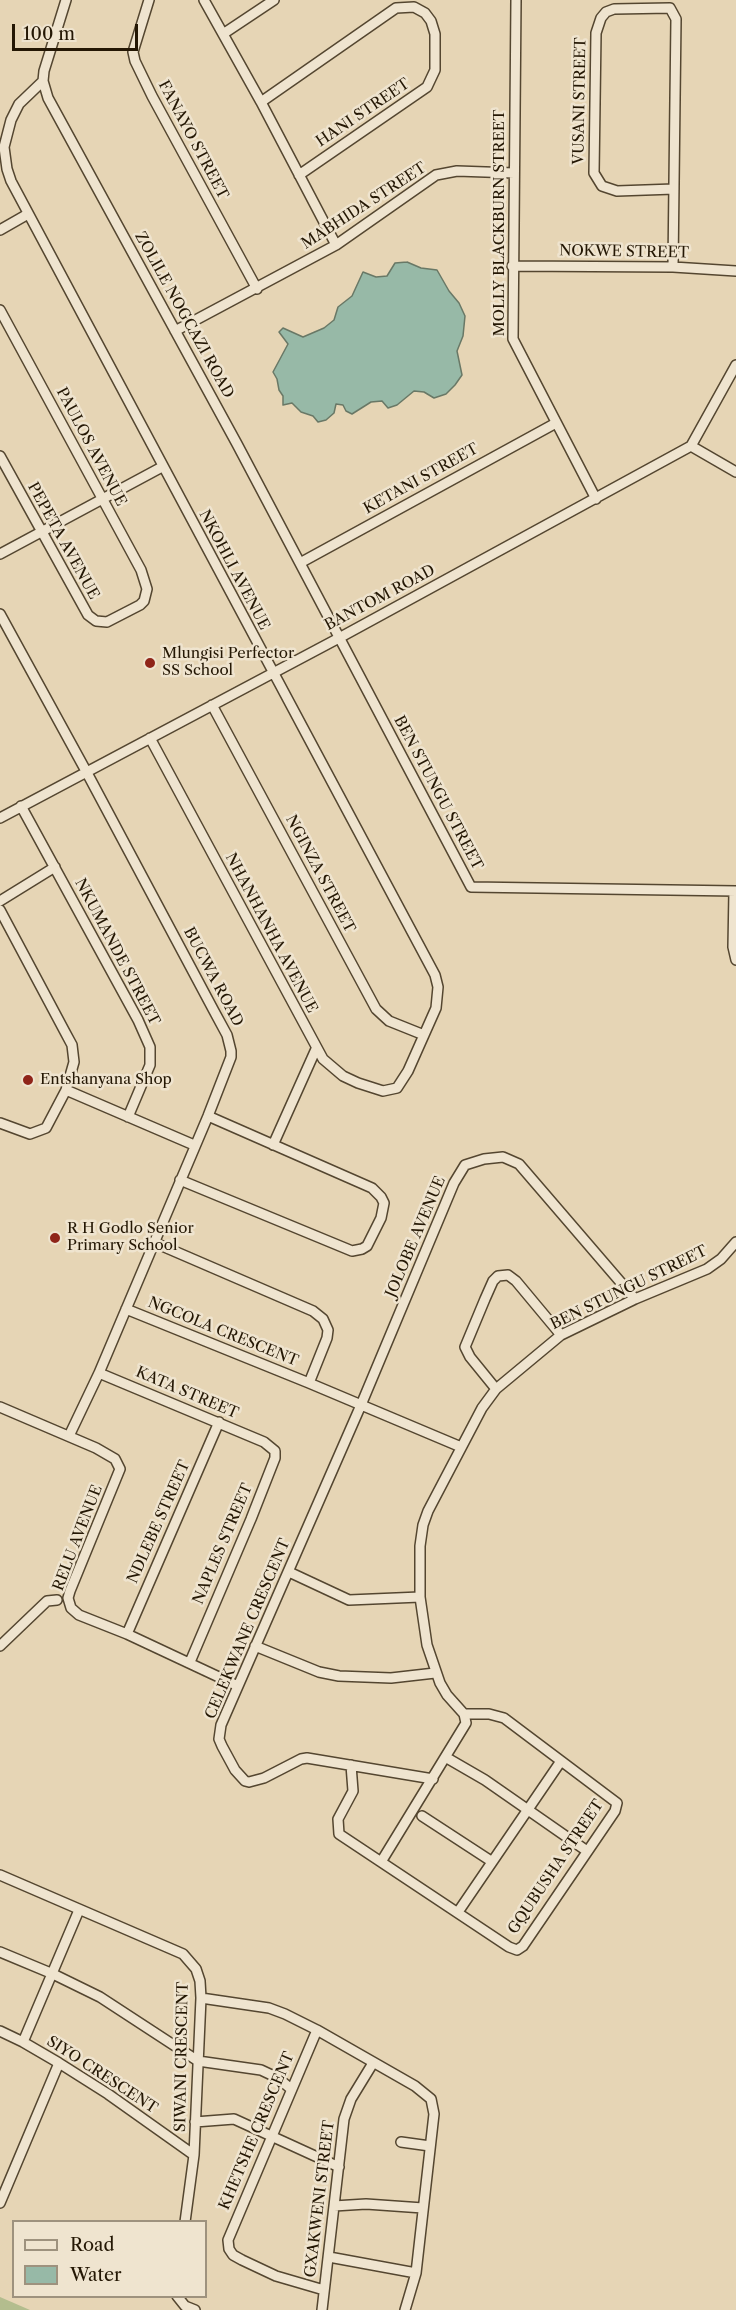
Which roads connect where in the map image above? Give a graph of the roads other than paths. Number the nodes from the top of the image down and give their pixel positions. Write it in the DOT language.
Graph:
graph roads {
  1 [pos="66,0"];
  2 [pos="149,0"];
  3 [pos="204,0"];
  4 [pos="274,0"];
  5 [pos="425,0"];
  6 [pos="516,0"];
  7 [pos="670,4"];
  8 [pos="420,10"];
  9 [pos="223,34"];
  10 [pos="43,81"];
  11 [pos="261,102"];
  12 [pos="514,173"];
  13 [pos="299,175"];
  14 [pos="674,189"];
  15 [pos="28,214"];
  16 [pos="0,231"];
  17 [pos="336,245"];
  18 [pos="513,266"];
  19 [pos="673,267"];
  20 [pos="736,271"];
  21 [pos="257,289"];
  22 [pos="0,310"];
  23 [pos="175,331"];
  24 [pos="736,365"];
  25 [pos="556,423"];
  26 [pos="691,446"];
  27 [pos="0,456"];
  28 [pos="162,467"];
  29 [pos="736,472"];
  30 [pos="596,499"];
  31 [pos="103,500"];
  32 [pos="42,532"];
  33 [pos="0,554"];
  34 [pos="300,563"];
  35 [pos="144,601"];
  36 [pos="0,615"];
  37 [pos="339,638"];
  38 [pos="272,673"];
  39 [pos="212,705"];
  40 [pos="150,738"];
  41 [pos="86,771"];
  42 [pos="21,806"];
  43 [pos="0,818"];
  44 [pos="55,867"];
  45 [pos="735,891"];
  46 [pos="0,900"];
  47 [pos="0,910"];
  48 [pos="736,960"];
  49 [pos="424,1035"];
  50 [pos="316,1048"];
  51 [pos="66,1090"];
  52 [pos="208,1116"];
  53 [pos="128,1117"];
  54 [pos="0,1123"];
  55 [pos="194,1145"];
  56 [pos="273,1145"];
  57 [pos="180,1180"];
  58 [pos="153,1242"];
  59 [pos="736,1242"];
  60 [pos="635,1299"];
  61 [pos="126,1309"];
  62 [pos="561,1335"];
  63 [pos="99,1372"];
  64 [pos="309,1383"];
  65 [pos="496,1389"];
  66 [pos="361,1405"];
  67 [pos="0,1407"];
  68 [pos="219,1422"];
  69 [pos="69,1436"];
  70 [pos="264,1442"];
  71 [pos="461,1447"];
  72 [pos="289,1572"];
  73 [pos="420,1597"];
  74 [pos="57,1600"];
  75 [pos="127,1634"];
  76 [pos="0,1646"];
  77 [pos="255,1646"];
  78 [pos="190,1662"];
  79 [pos="435,1673"];
  80 [pos="238,1686"];
  81 [pos="464,1714"];
  82 [pos="447,1758"];
  83 [pos="561,1761"];
  84 [pos="351,1765"];
  85 [pos="433,1779"];
  86 [pos="527,1810"];
  87 [pos="422,1816"];
  88 [pos="586,1851"];
  89 [pos="491,1861"];
  90 [pos="381,1862"];
  91 [pos="0,1875"];
  92 [pos="79,1910"];
  93 [pos="458,1912"];
  94 [pos="0,1952"];
  95 [pos="53,1974"];
  96 [pos="201,1998"];
  97 [pos="317,2030"];
  98 [pos="0,2031"];
  99 [pos="22,2042"];
  100 [pos="198,2061"];
  101 [pos="58,2063"];
  102 [pos="373,2063"];
  103 [pos="291,2089"];
  104 [pos="195,2122"];
  105 [pos="270,2137"];
  106 [pos="401,2142"];
  107 [pos="430,2146"];
  108 [pos="194,2156"];
  109 [pos="339,2167"];
  110 [pos="0,2203"];
  111 [pos="334,2206"];
  112 [pos="423,2208"];
  113 [pos="185,2220"];
  114 [pos="329,2257"];
  115 [pos="416,2273"];
  116 [pos="324,2290"];
  117 [pos="179,2298"];
  118 [pos="195,2310"];
  119 [pos="322,2310"];
  120 [pos="405,2310"];
  1 -- 10 [label="street"];
  2 -- 21 [label="street, FANAYO STREET"];
  3 -- 9 [label="street"];
  4 -- 9 [label="street"];
  5 -- 8 [label="street"];
  6 -- 12 [label="street, MOLLY BLACKBURN STREET"];
  7 -- 14 [label="street, VUSANI STREET"];
  7 -- 14 [label="street, VUSANI STREET"];
  8 -- 11 [label="street"];
  8 -- 13 [label="street, HANI STREET"];
  9 -- 11 [label="street"];
  10 -- 15 [label="street, NKOHLI AVENUE"];
  10 -- 23 [label="street, ZOLILE NOGCAZI ROAD"];
  11 -- 13 [label="street"];
  12 -- 17 [label="street, MABHIDA STREET"];
  12 -- 18 [label="street, MOLLY BLACKBURN STREET"];
  13 -- 17 [label="street"];
  14 -- 19 [label="street, VUSANI STREET"];
  15 -- 16 [label="street"];
  15 -- 28 [label="street, NKOHLI AVENUE"];
  17 -- 21 [label="street, MABHIDA STREET"];
  18 -- 19 [label="street, NOKWE STREET"];
  18 -- 25 [label="street, MOLLY BLACKBURN STREET"];
  19 -- 20 [label="street, NOKWE STREET"];
  21 -- 23 [label="street, MABHIDA STREET"];
  22 -- 31 [label="street, PAULOS AVENUE"];
  23 -- 34 [label="street, ZOLILE NOGCAZI ROAD"];
  24 -- 26 [label="street"];
  25 -- 30 [label="street, MOLLY BLACKBURN STREET"];
  25 -- 34 [label="street, KETANI STREET"];
  26 -- 29 [label="street"];
  26 -- 30 [label="street, BANTOM ROAD"];
  27 -- 32 [label="street, PEPETA AVENUE"];
  28 -- 31 [label="street"];
  28 -- 38 [label="street, NKOHLI AVENUE"];
  30 -- 37 [label="street, BANTOM ROAD"];
  31 -- 32 [label="street"];
  31 -- 35 [label="street, PAULOS AVENUE"];
  32 -- 33 [label="street"];
  32 -- 35 [label="street, PEPETA AVENUE"];
  34 -- 37 [label="street, ZOLILE NOGCAZI ROAD"];
  36 -- 41 [label="street, BUCWA ROAD"];
  37 -- 38 [label="street, BANTOM ROAD"];
  37 -- 45 [label="street, BEN STUNGU STREET"];
  38 -- 39 [label="street, BANTOM ROAD"];
  38 -- 49 [label="street, NKOHLI AVENUE"];
  39 -- 40 [label="street, BANTOM ROAD"];
  39 -- 49 [label="street, NGINZA STREET"];
  40 -- 41 [label="street, BANTOM ROAD"];
  40 -- 50 [label="street, NHANHANHA AVENUE"];
  41 -- 42 [label="street, BANTOM ROAD"];
  41 -- 52 [label="street, BUCWA ROAD"];
  42 -- 43 [label="street, BANTOM ROAD"];
  42 -- 44 [label="street, NKUMANDE STREET"];
  44 -- 46 [label="street"];
  44 -- 53 [label="street, NKUMANDE STREET"];
  45 -- 48 [label="street"];
  47 -- 51 [label="street"];
  49 -- 50 [label="street, NKOHLI AVENUE"];
  50 -- 56 [label="street"];
  51 -- 53 [label="street"];
  51 -- 54 [label="street"];
  52 -- 55 [label="street, BUCWA ROAD"];
  52 -- 56 [label="street"];
  53 -- 55 [label="street"];
  55 -- 57 [label="street, BUCWA ROAD"];
  56 -- 57 [label="street"];
  57 -- 58 [label="street, BUCWA ROAD"];
  58 -- 61 [label="street, BUCWA ROAD"];
  58 -- 64 [label="street, NGCOLA CRESCENT"];
  59 -- 60 [label="street, BEN STUNGU STREET"];
  60 -- 62 [label="street, BEN STUNGU STREET"];
  60 -- 66 [label="street, JOLOBE AVENUE"];
  61 -- 63 [label="street, BUCWA ROAD"];
  61 -- 64 [label="street, NGCOLA CRESCENT"];
  62 -- 65 [label="street, BEN STUNGU STREET"];
  62 -- 65 [label="street"];
  63 -- 68 [label="street, KATA STREET"];
  63 -- 69 [label="street, BUCWA ROAD"];
  64 -- 66 [label="street, NGCOLA CRESCENT"];
  65 -- 71 [label="street, BEN STUNGU STREET"];
  66 -- 71 [label="street, NGCOLA CRESCENT"];
  66 -- 72 [label="street, CELEKWANE CRESCENT"];
  67 -- 69 [label="street, RELU AVENUE"];
  68 -- 70 [label="street, KATA STREET"];
  68 -- 75 [label="street, NDLEBE STREET"];
  69 -- 75 [label="street, RELU AVENUE"];
  70 -- 78 [label="street, NAPLES STREET"];
  71 -- 73 [label="street, BEN STUNGU STREET"];
  72 -- 73 [label="street"];
  72 -- 77 [label="street, CELEKWANE CRESCENT"];
  73 -- 79 [label="street, BEN STUNGU STREET"];
  74 -- 76 [label="street"];
  75 -- 78 [label="street, RELU AVENUE"];
  77 -- 79 [label="street"];
  77 -- 80 [label="street, CELEKWANE CRESCENT"];
  78 -- 80 [label="street, RELU AVENUE"];
  79 -- 81 [label="street, BEN STUNGU STREET"];
  80 -- 84 [label="street, CELEKWANE CRESCENT"];
  81 -- 82 [label="street"];
  81 -- 83 [label="street, GQUBUSHA STREET"];
  82 -- 85 [label="street"];
  82 -- 86 [label="street"];
  83 -- 86 [label="street"];
  83 -- 88 [label="street, GQUBUSHA STREET"];
  84 -- 85 [label="street, CELEKWANE CRESCENT"];
  84 -- 90 [label="street, GQUBUSHA STREET"];
  85 -- 90 [label="street"];
  86 -- 88 [label="street"];
  86 -- 89 [label="street"];
  87 -- 89 [label="street"];
  88 -- 93 [label="street, GQUBUSHA STREET"];
  89 -- 93 [label="street"];
  90 -- 93 [label="street, GQUBUSHA STREET"];
  91 -- 92 [label="street, SIWANI CRESCENT"];
  92 -- 95 [label="street, SIYO CRESCENT"];
  92 -- 96 [label="street, SIWANI CRESCENT"];
  94 -- 95 [label="street"];
  95 -- 99 [label="street, SIYO CRESCENT"];
  95 -- 100 [label="street"];
  96 -- 97 [label="street"];
  96 -- 100 [label="street, SIWANI CRESCENT"];
  97 -- 102 [label="street"];
  97 -- 103 [label="street, KHETSHE CRESCENT"];
  98 -- 99 [label="street, SIYO CRESCENT"];
  99 -- 101 [label="street, SIYO CRESCENT"];
  100 -- 103 [label="street"];
  100 -- 104 [label="street, SIWANI CRESCENT"];
  101 -- 108 [label="street, SIYO CRESCENT"];
  101 -- 110 [label="street"];
  102 -- 107 [label="street"];
  102 -- 109 [label="street, GXAKWENI STREET"];
  103 -- 105 [label="street, KHETSHE CRESCENT"];
  104 -- 105 [label="street"];
  104 -- 108 [label="street, SIWANI CRESCENT"];
  105 -- 109 [label="street"];
  105 -- 116 [label="street, KHETSHE CRESCENT"];
  106 -- 107 [label="street"];
  107 -- 112 [label="street"];
  108 -- 113 [label="street, SIWANI CRESCENT"];
  109 -- 111 [label="street, GXAKWENI STREET"];
  111 -- 112 [label="street"];
  111 -- 114 [label="street, GXAKWENI STREET"];
  112 -- 115 [label="street"];
  114 -- 115 [label="street"];
  114 -- 116 [label="street, GXAKWENI STREET"];
  115 -- 120 [label="street"];
  116 -- 119 [label="street, GXAKWENI STREET"];
  117 -- 118 [label="street"];
}
